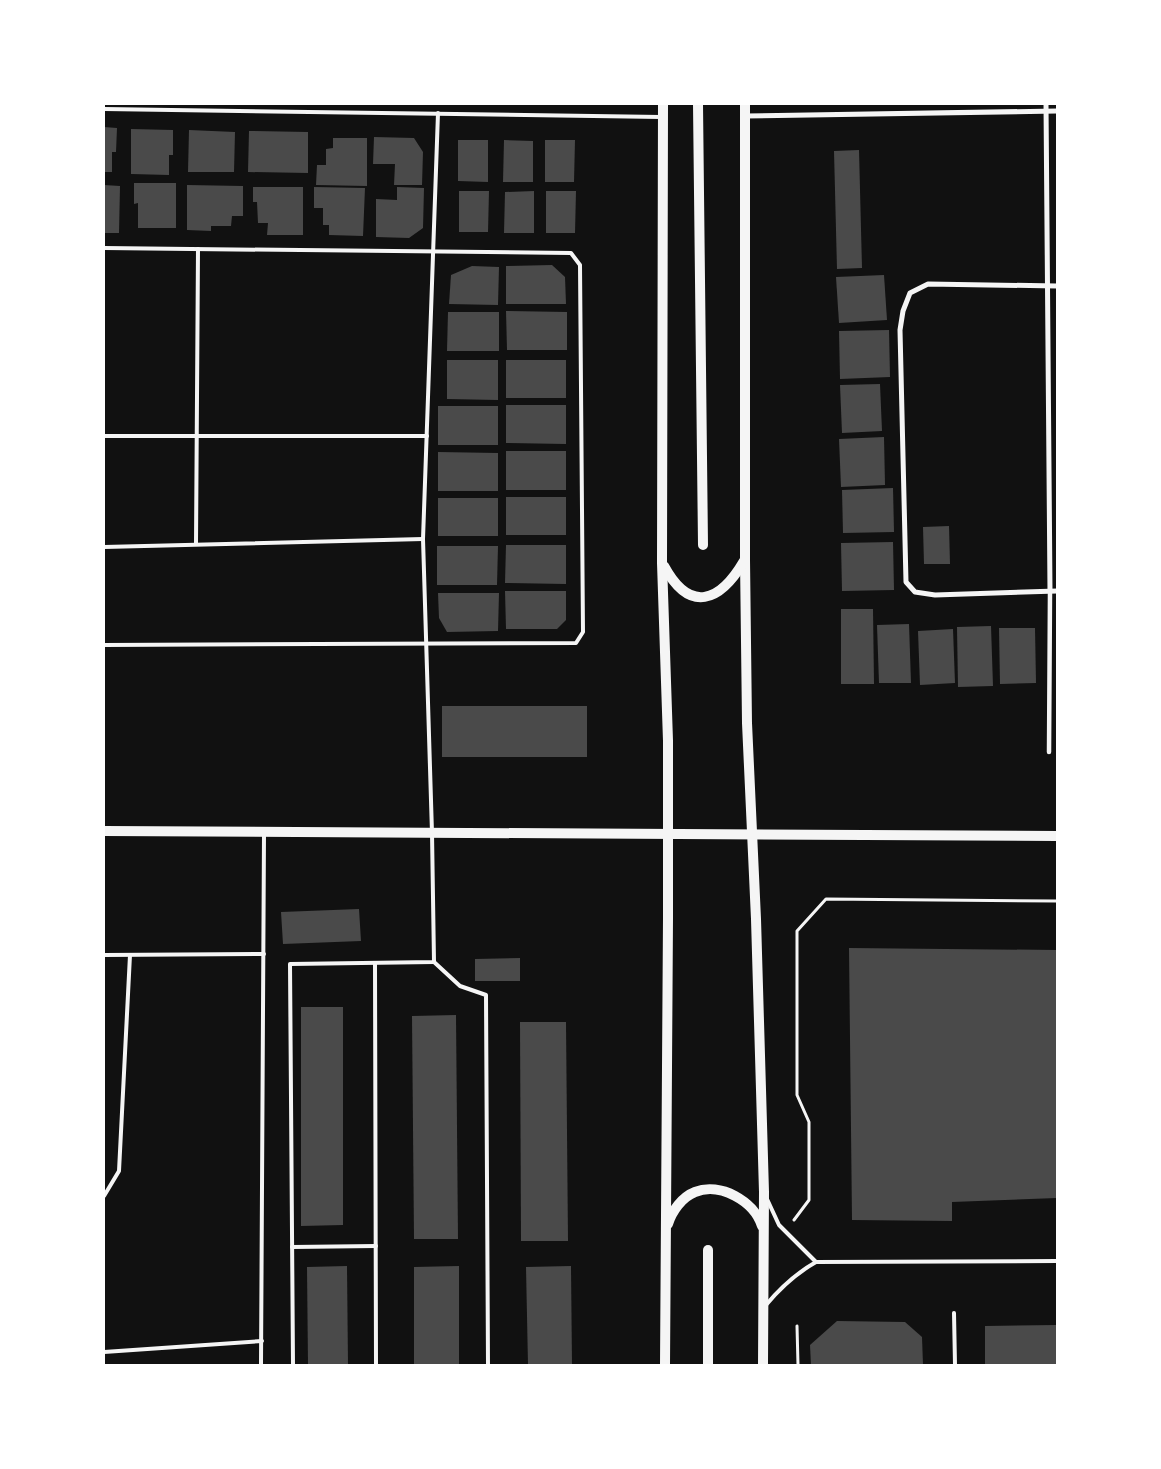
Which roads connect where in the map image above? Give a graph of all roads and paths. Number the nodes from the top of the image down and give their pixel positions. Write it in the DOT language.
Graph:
graph roads {
  1 [pos="269,104"];
  2 [pos="663,104"];
  3 [pos="698,104"];
  4 [pos="745,104"];
  5 [pos="1046,104"];
  6 [pos="104,109"];
  7 [pos="269,111"];
  8 [pos="1046,111"];
  9 [pos="1057,111"];
  10 [pos="438,113"];
  11 [pos="745,116"];
  12 [pos="663,117"];
  13 [pos="104,248"];
  14 [pos="198,249"];
  15 [pos="433,252"];
  16 [pos="1048,286"];
  17 [pos="1057,286"];
  18 [pos="104,436"];
  19 [pos="197,436"];
  20 [pos="427,436"];
  21 [pos="423,539"];
  22 [pos="196,544"];
  23 [pos="703,544"];
  24 [pos="104,546"];
  25 [pos="745,560"];
  26 [pos="662,563"];
  27 [pos="1050,591"];
  28 [pos="1057,591"];
  29 [pos="426,643"];
  30 [pos="104,645"];
  31 [pos="1049,752"];
  32 [pos="104,831"];
  33 [pos="264,832"];
  34 [pos="432,832"];
  35 [pos="668,834"];
  36 [pos="751,835"];
  37 [pos="1057,836"];
  38 [pos="1057,901"];
  39 [pos="264,954"];
  40 [pos="104,955"];
  41 [pos="130,955"];
  42 [pos="434,962"];
  43 [pos="374,963"];
  44 [pos="764,1192"];
  45 [pos="104,1196"];
  46 [pos="794,1221"];
  47 [pos="764,1231"];
  48 [pos="666,1233"];
  49 [pos="376,1246"];
  50 [pos="292,1247"];
  51 [pos="708,1250"];
  52 [pos="1057,1261"];
  53 [pos="816,1262"];
  54 [pos="764,1308"];
  55 [pos="954,1313"];
  56 [pos="797,1326"];
  57 [pos="262,1341"];
  58 [pos="104,1352"];
  59 [pos="262,1365"];
  60 [pos="293,1365"];
  61 [pos="376,1365"];
  62 [pos="488,1365"];
  63 [pos="665,1365"];
  64 [pos="708,1365"];
  65 [pos="763,1365"];
  66 [pos="798,1365"];
  67 [pos="955,1365"];
  1 -- 7 [label="lane"];
  2 -- 12 [label="main road"];
  3 -- 23 [label="main road"];
  4 -- 11 [label="main road"];
  5 -- 8 [label="street"];
  6 -- 7 [label="lane"];
  7 -- 10 [label="lane"];
  8 -- 9 [label="street"];
  8 -- 11 [label="street"];
  8 -- 16 [label="street"];
  10 -- 12 [label="lane"];
  10 -- 15 [label="lane"];
  11 -- 25 [label="main road"];
  12 -- 26 [label="main road"];
  13 -- 14 [label="lane"];
  14 -- 15 [label="lane"];
  14 -- 19 [label="lane"];
  15 -- 20 [label="lane"];
  15 -- 29 [label="lane"];
  16 -- 17 [label="street"];
  16 -- 27 [label="street"];
  16 -- 27 [label="street"];
  18 -- 19 [label="lane"];
  19 -- 20 [label="lane"];
  19 -- 22 [label="lane"];
  20 -- 21 [label="lane"];
  21 -- 22 [label="lane"];
  21 -- 29 [label="lane"];
  22 -- 24 [label="lane"];
  25 -- 26 [label="main road"];
  25 -- 36 [label="main road"];
  26 -- 35 [label="main road"];
  27 -- 28 [label="street"];
  27 -- 31 [label="street"];
  29 -- 30 [label="lane"];
  29 -- 34 [label="lane"];
  32 -- 33 [label="main road"];
  33 -- 34 [label="main road"];
  33 -- 39 [label="lane"];
  34 -- 35 [label="main road"];
  34 -- 42 [label="lane"];
  35 -- 36 [label="main road"];
  35 -- 48 [label="main road"];
  36 -- 37 [label="main road"];
  36 -- 44 [label="main road"];
  38 -- 46 [label="path"];
  39 -- 41 [label="lane"];
  39 -- 57 [label="lane"];
  40 -- 41 [label="lane"];
  41 -- 45 [label="lane"];
  42 -- 43 [label="lane"];
  42 -- 62 [label="lane"];
  43 -- 49 [label="lane"];
  43 -- 50 [label="lane"];
  44 -- 47 [label="main road"];
  44 -- 53 [label="lane"];
  47 -- 48 [label="main road"];
  47 -- 54 [label="main road"];
  48 -- 63 [label="main road"];
  49 -- 50 [label="lane"];
  49 -- 61 [label="lane"];
  50 -- 60 [label="lane"];
  51 -- 64 [label="main road"];
  52 -- 53 [label="lane"];
  53 -- 54 [label="lane"];
  54 -- 65 [label="main road"];
  55 -- 67 [label="lane"];
  56 -- 66 [label="path"];
  57 -- 58 [label="lane"];
  57 -- 59 [label="lane"];
}
